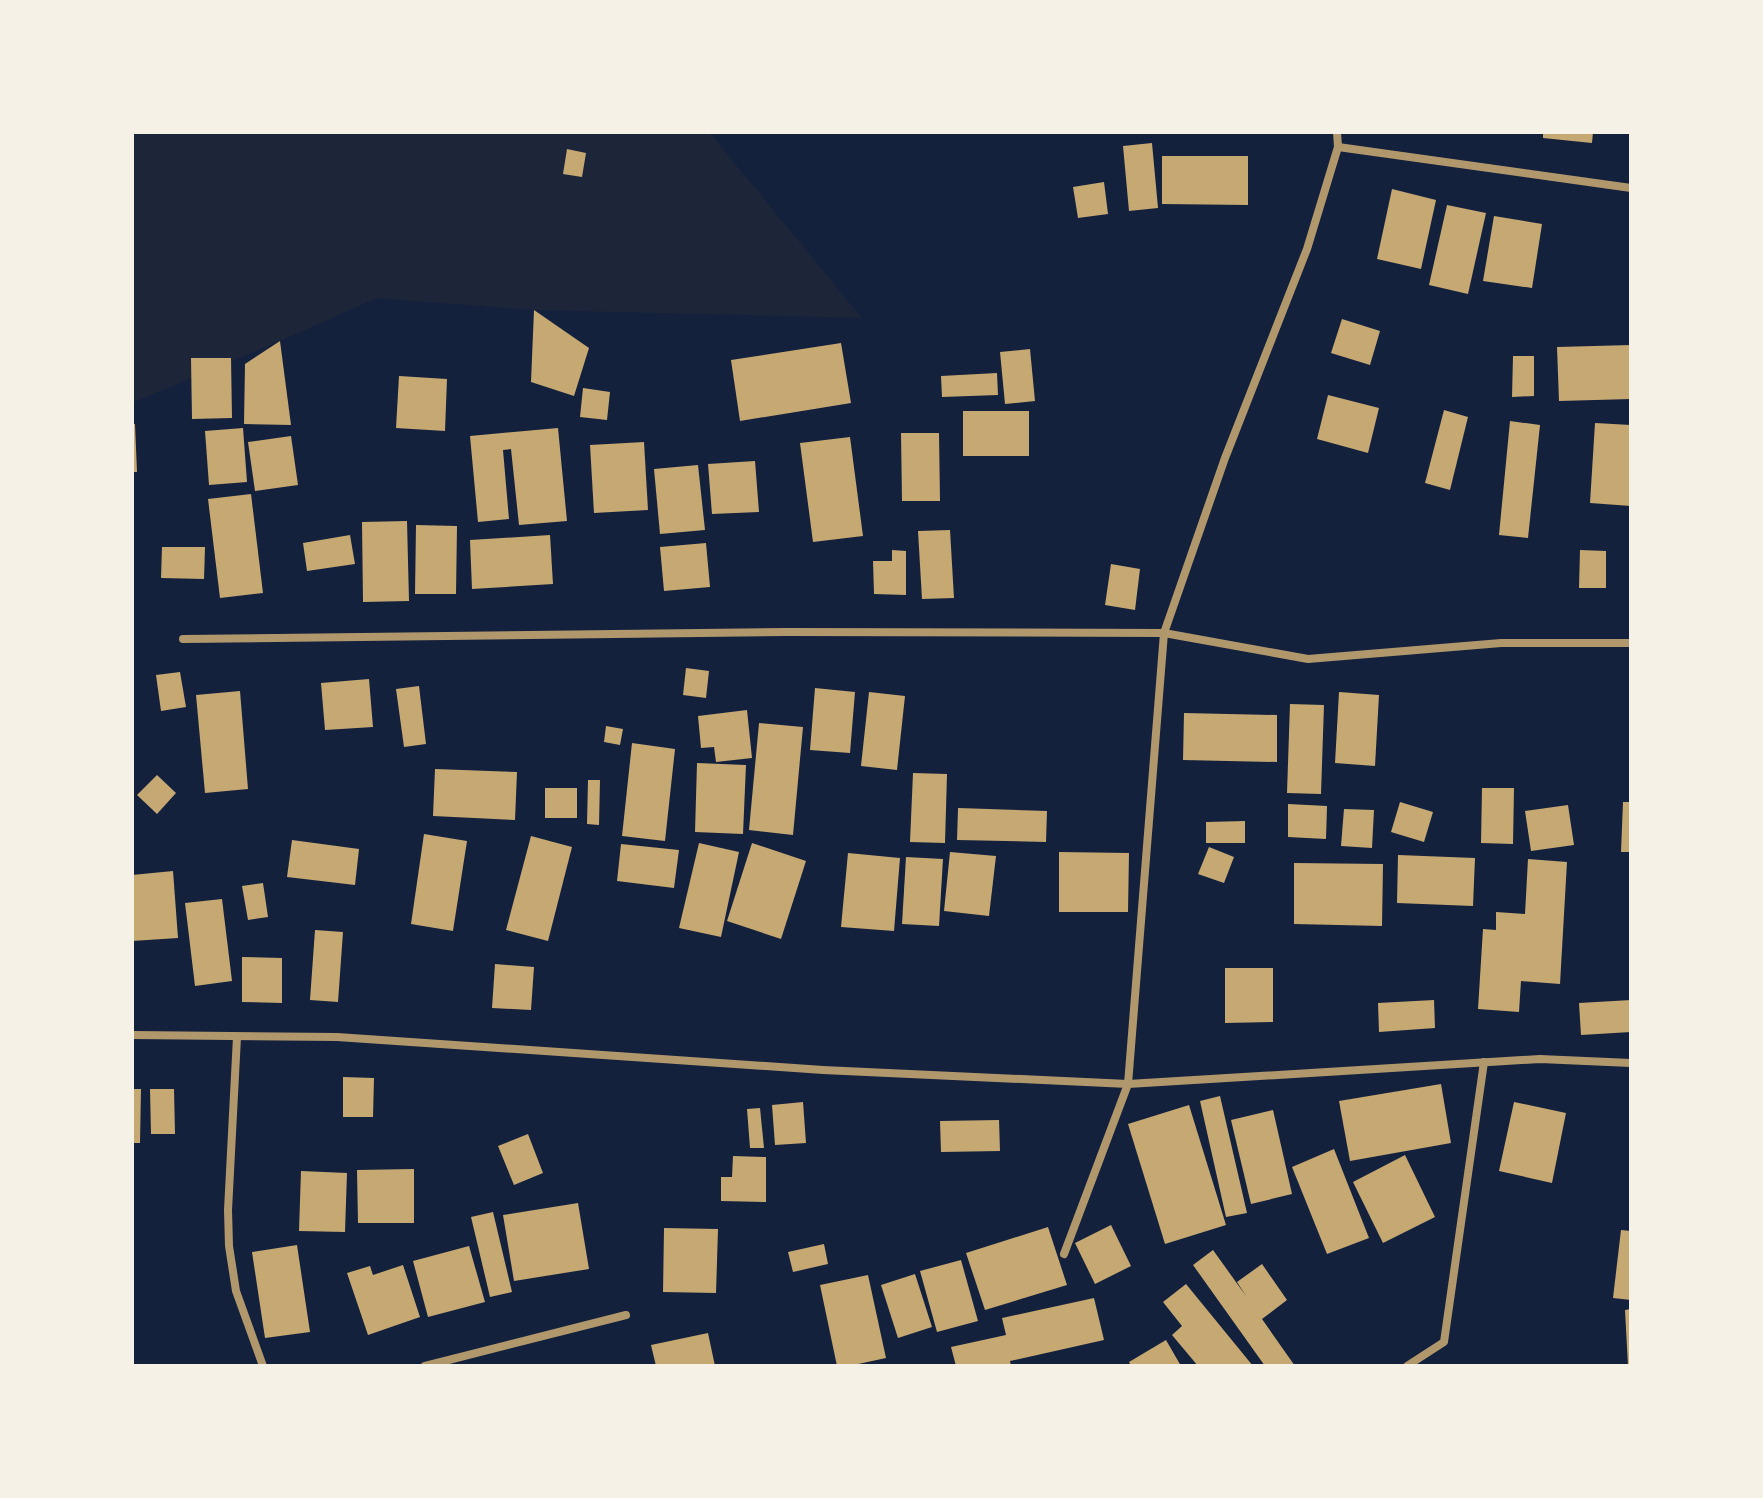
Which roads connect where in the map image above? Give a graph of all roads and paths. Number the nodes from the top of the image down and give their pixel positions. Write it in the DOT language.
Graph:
graph roads {
  1 [pos="1337,132"];
  2 [pos="1338,147"];
  3 [pos="1631,188"];
  4 [pos="1164,633"];
  5 [pos="183,639"];
  6 [pos="1631,643"];
  7 [pos="132,1035"];
  8 [pos="237,1037"];
  9 [pos="1484,1062"];
  10 [pos="1631,1063"];
  11 [pos="1128,1084"];
  12 [pos="1064,1254"];
  13 [pos="626,1315"];
  14 [pos="263,1366"];
  15 [pos="425,1366"];
  16 [pos="1407,1366"];
  1 -- 2 [label="street"];
  2 -- 3 [label="street"];
  2 -- 4 [label="street"];
  4 -- 5 [label="street"];
  4 -- 6 [label="street"];
  4 -- 11 [label="street"];
  7 -- 8 [label="street"];
  8 -- 11 [label="street"];
  8 -- 14 [label="street"];
  9 -- 10 [label="street"];
  9 -- 11 [label="street"];
  9 -- 16 [label="street"];
  11 -- 12 [label="street"];
  13 -- 15 [label="street"];
}
